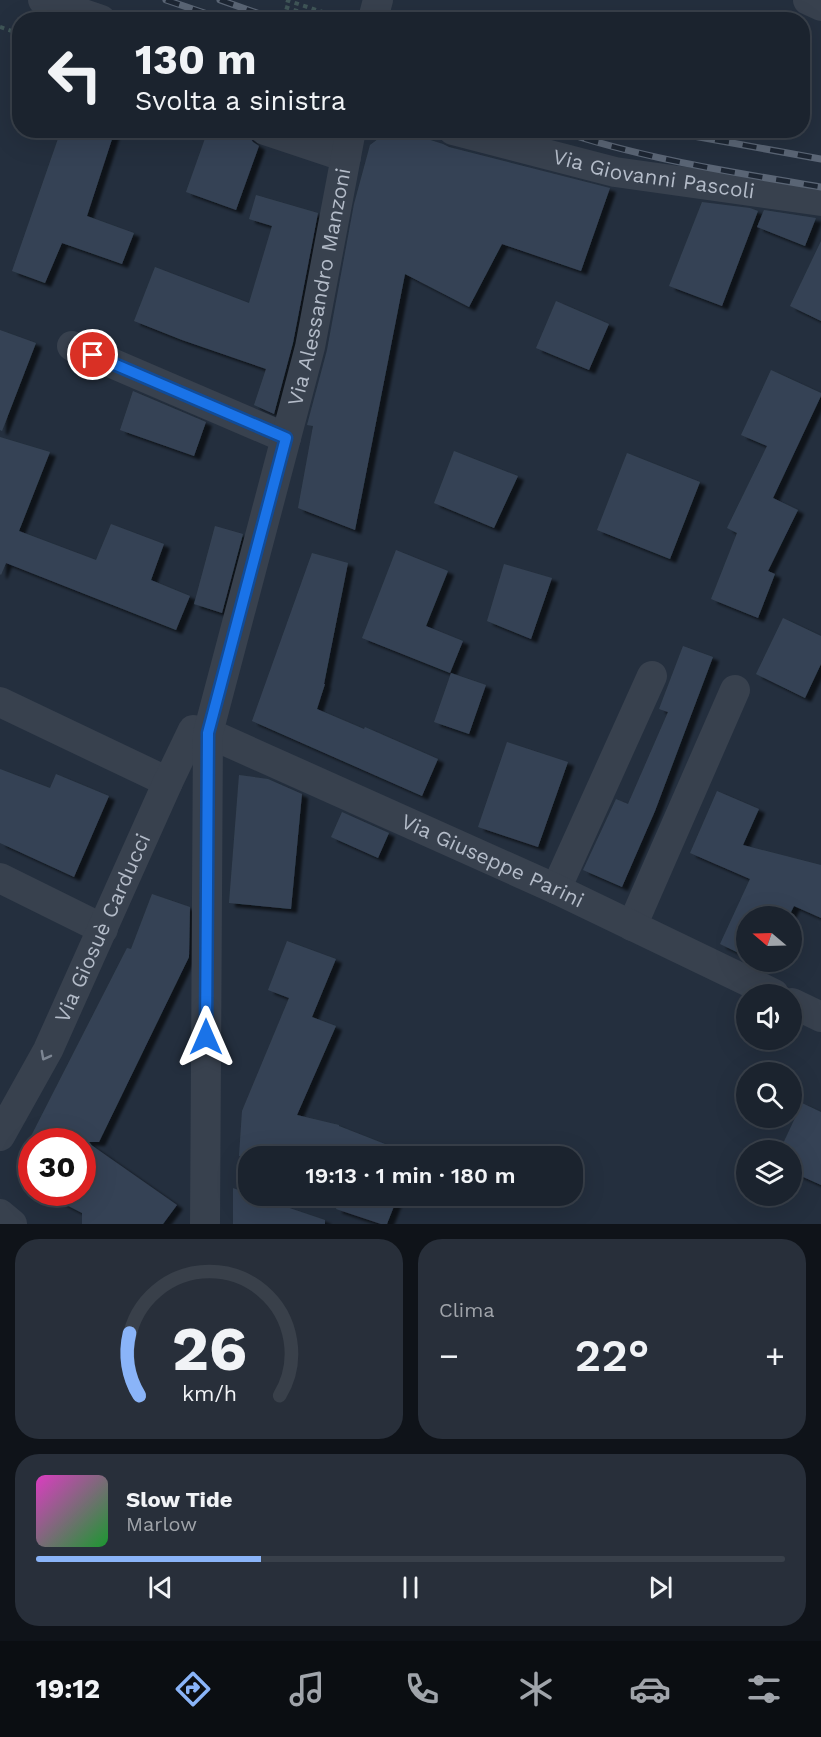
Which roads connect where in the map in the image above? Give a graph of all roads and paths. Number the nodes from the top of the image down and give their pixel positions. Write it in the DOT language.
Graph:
graph roads {
  1 [pos="43,0"];
  2 [pos="286,0"];
  3 [pos="808,0"];
  4 [pos="821,6"];
  5 [pos="285,7"];
  6 [pos="78,12"];
  7 [pos="300,12"];
  8 [pos="366,12"];
  9 [pos="312,138"];
  10 [pos="484,138"];
  11 [pos="348,144"];
  12 [pos="821,201"];
  13 [pos="72,346"];
  14 [pos="286,438"];
  15 [pos="652,676"];
  16 [pos="735,690"];
  17 [pos="0,702"];
  18 [pos="208,733"];
  19 [pos="168,782"];
  20 [pos="0,878"];
  21 [pos="556,889"];
  22 [pos="632,926"];
  23 [pos="103,928"];
  24 [pos="753,984"];
  25 [pos="802,1008"];
  26 [pos="821,1017"];
  27 [pos="0,1136"];
  28 [pos="0,1214"];
  29 [pos="12,1224"];
  30 [pos="205,1224"];
  1 -- 6 [label="street"];
  2 -- 8 [label="path"];
  3 -- 4 [label="street"];
  5 -- 7 [label="path"];
  9 -- 11 [label="street"];
  10 -- 12 [label="street, Via Giovanni Pascoli"];
  11 -- 14 [label="street, Via Alessandro Manzoni"];
  13 -- 14 [label="street"];
  14 -- 18 [label="street, Via Alessandro Manzoni"];
  15 -- 21 [label="street"];
  16 -- 22 [label="street"];
  17 -- 19 [label="street"];
  18 -- 19 [label="street, Via Giosuè Carducci"];
  18 -- 21 [label="street, Via Giuseppe Parini"];
  18 -- 30 [label="street, Via Alessandro Manzoni"];
  19 -- 23 [label="street, Via Giosuè Carducci"];
  20 -- 23 [label="street"];
  21 -- 22 [label="street, Via Giuseppe Parini"];
  22 -- 24 [label="street, Via Giuseppe Parini"];
  23 -- 27 [label="street, Via Giosuè Carducci, one-way"];
  25 -- 26 [label="street"];
  28 -- 29 [label="street"];
}
